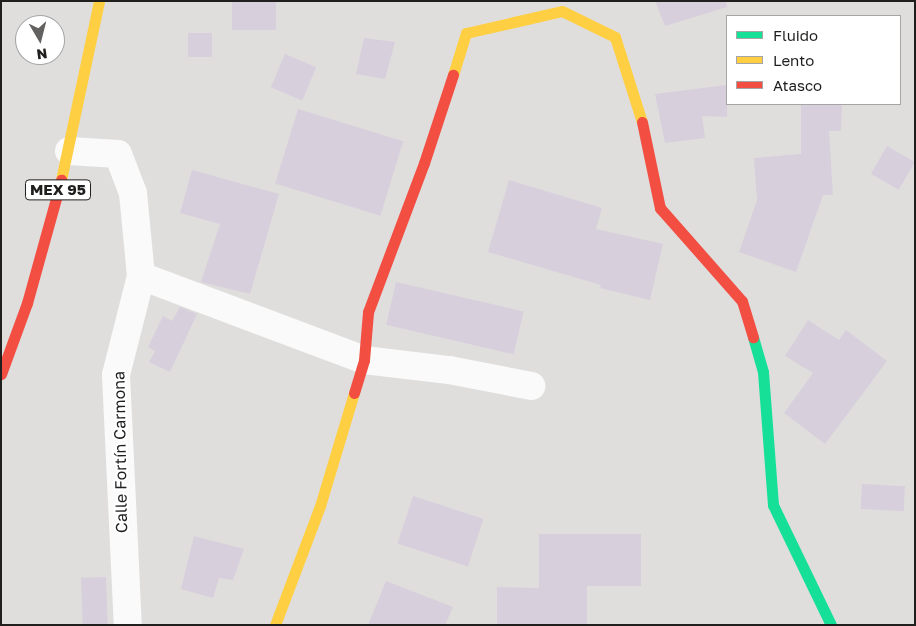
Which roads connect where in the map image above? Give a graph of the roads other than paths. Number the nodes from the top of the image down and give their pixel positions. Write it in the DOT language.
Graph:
graph roads {
  1 [pos="99,1"];
  2 [pos="69,151"];
  3 [pos="141,276"];
  4 [pos="364,360"];
  5 [pos="1,374"];
  6 [pos="531,386"];
  7 [pos="128,625"];
  8 [pos="275,625"];
  9 [pos="831,625"];
  1 -- 2 [label="street, MEX 95"];
  2 -- 3 [label="street, Calle Fortín Carmona"];
  2 -- 5 [label="street, MEX 95"];
  3 -- 4 [label="street"];
  3 -- 7 [label="street, Calle Fortín Carmona"];
  4 -- 6 [label="street"];
  4 -- 8 [label="street"];
  4 -- 9 [label="street"];
}
